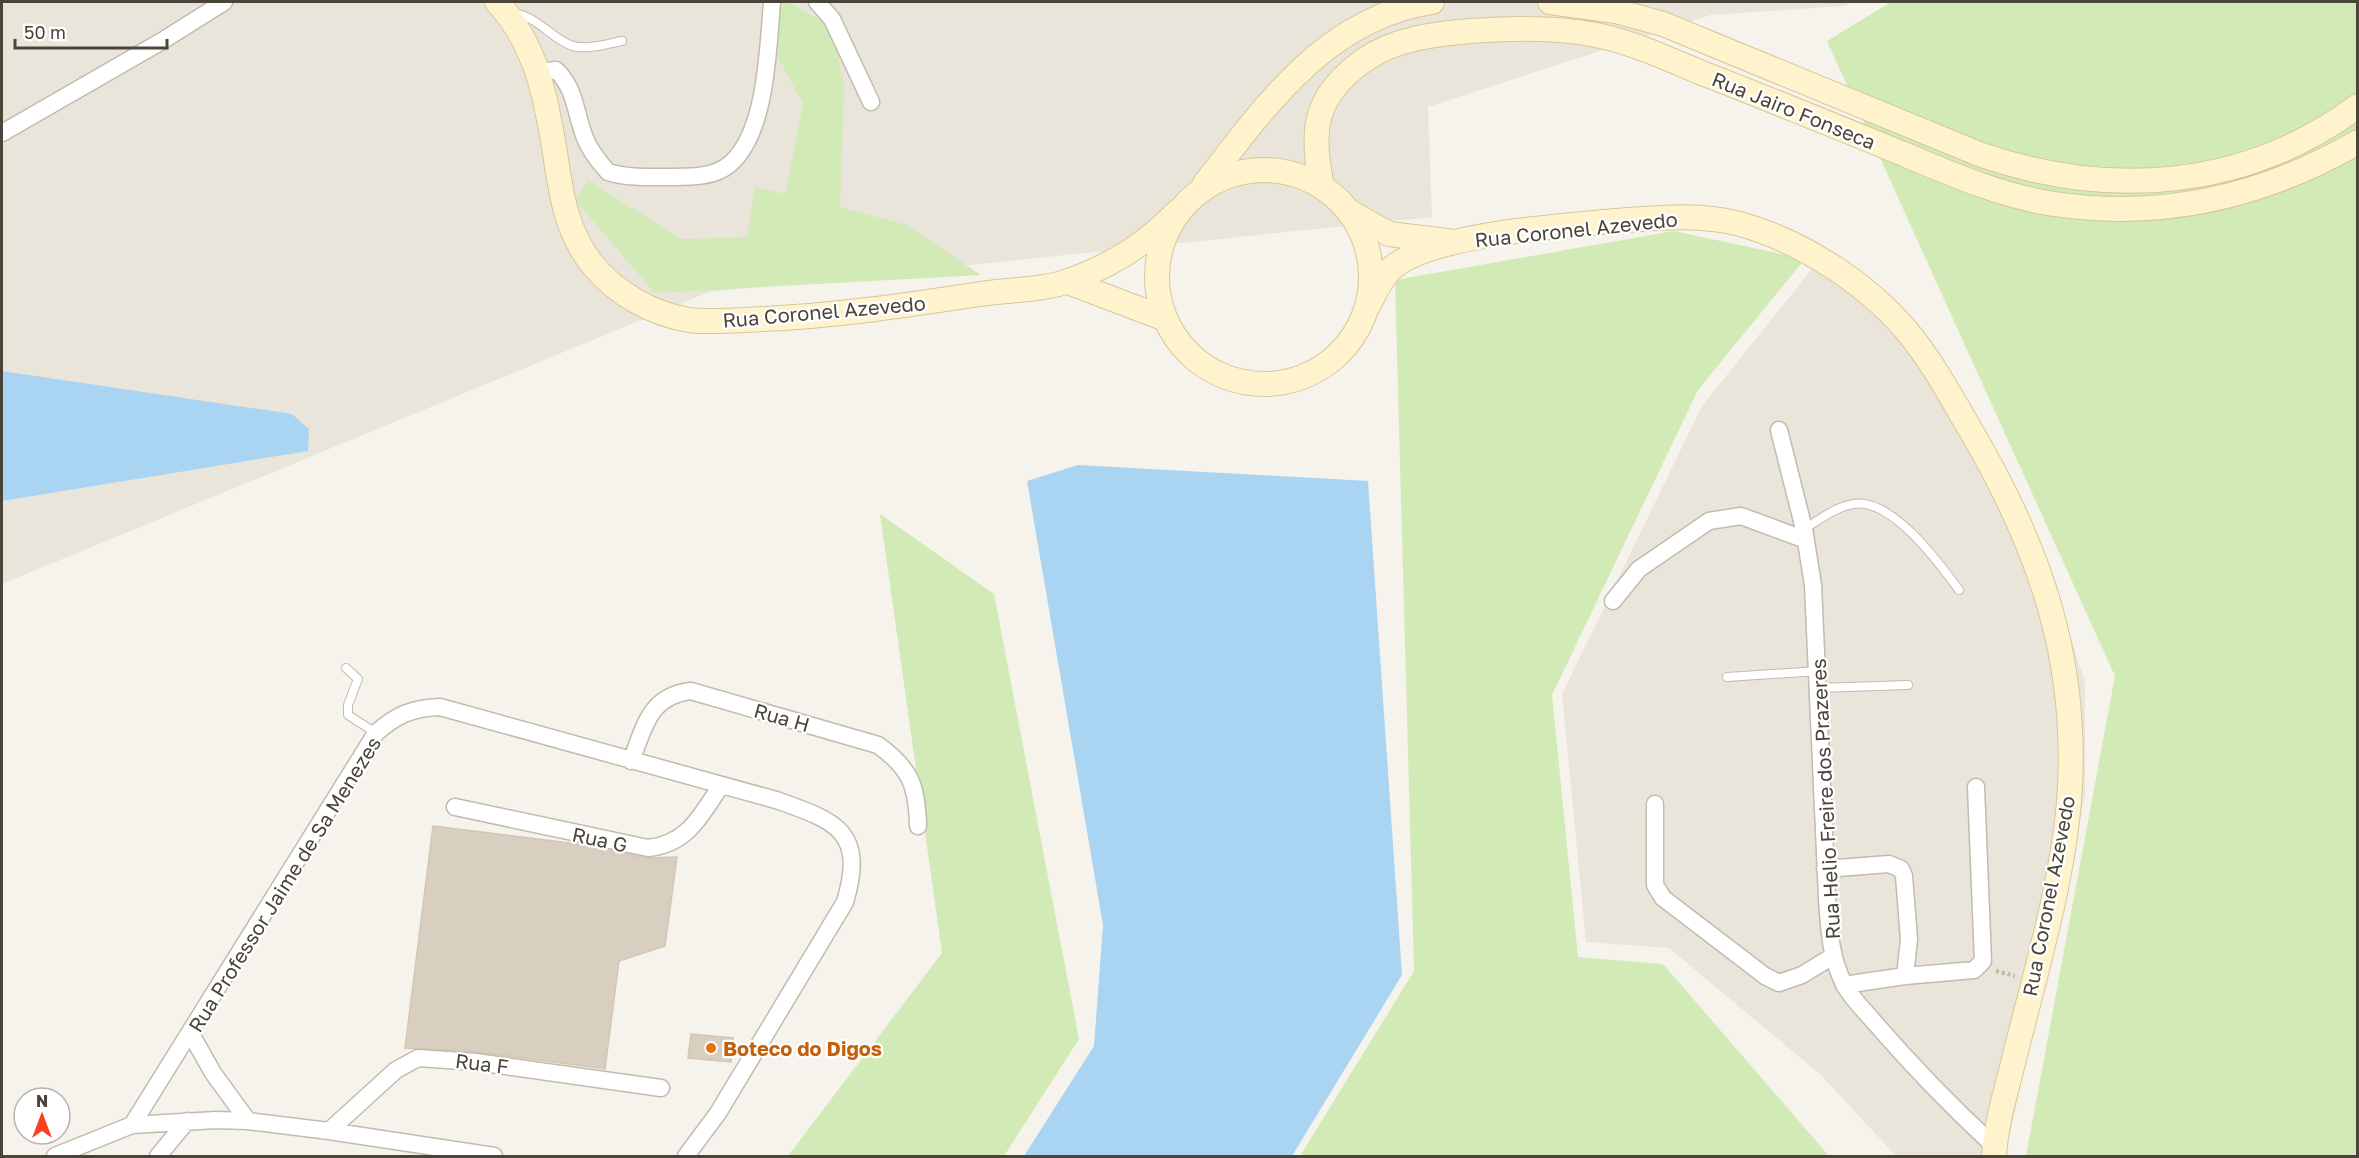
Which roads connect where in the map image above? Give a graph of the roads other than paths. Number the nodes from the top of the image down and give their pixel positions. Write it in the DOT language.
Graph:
graph roads {
  1 [pos="224,2"];
  2 [pos="772,2"];
  3 [pos="817,2"];
  4 [pos="1432,2"];
  5 [pos="1551,2"];
  6 [pos="502,7"];
  7 [pos="622,41"];
  8 [pos="538,72"];
  9 [pos="871,102"];
  10 [pos="2358,106"];
  11 [pos="2,133"];
  12 [pos="2358,142"];
  13 [pos="1322,186"];
  14 [pos="1200,190"];
  15 [pos="1349,211"];
  16 [pos="1177,212"];
  17 [pos="1455,242"];
  18 [pos="1068,282"];
  19 [pos="1368,306"];
  20 [pos="1164,318"];
  21 [pos="1779,430"];
  22 [pos="1805,534"];
  23 [pos="1959,590"];
  24 [pos="1613,601"];
  25 [pos="346,668"];
  26 [pos="1818,671"];
  27 [pos="1727,677"];
  28 [pos="1908,685"];
  29 [pos="1819,688"];
  30 [pos="376,733"];
  31 [pos="631,761"];
  32 [pos="720,787"];
  33 [pos="1976,787"];
  34 [pos="1655,804"];
  35 [pos="455,807"];
  36 [pos="918,826"];
  37 [pos="1825,869"];
  38 [pos="1833,956"];
  39 [pos="1905,976"];
  40 [pos="1844,985"];
  41 [pos="191,1034"];
  42 [pos="661,1088"];
  43 [pos="187,1121"];
  44 [pos="248,1121"];
  45 [pos="132,1125"];
  46 [pos="329,1131"];
  47 [pos="1994,1151"];
  48 [pos="55,1156"];
  49 [pos="158,1156"];
  50 [pos="494,1156"];
  51 [pos="686,1156"];
  1 -- 11 [label="street"];
  2 -- 8 [label="street"];
  3 -- 9 [label="street"];
  4 -- 14 [label="main road"];
  5 -- 10 [label="main road, Rua Jairo Fonseca"];
  6 -- 7 [label="lane"];
  6 -- 8 [label="main road, Rua Coronel Azevedo"];
  8 -- 18 [label="main road, Rua Coronel Azevedo"];
  12 -- 13 [label="main road, Rua Jairo Fonseca"];
  13 -- 14 [label="main road"];
  13 -- 15 [label="main road"];
  14 -- 16 [label="main road"];
  15 -- 17 [label="main road"];
  15 -- 19 [label="main road"];
  16 -- 18 [label="main road"];
  16 -- 20 [label="main road"];
  17 -- 19 [label="main road"];
  17 -- 47 [label="main road, Rua Coronel Azevedo"];
  18 -- 20 [label="main road"];
  19 -- 20 [label="main road"];
  21 -- 22 [label="street, Rua Helio Freire dos Prazeres"];
  22 -- 23 [label="lane"];
  22 -- 24 [label="street"];
  22 -- 26 [label="street, Rua Helio Freire dos Prazeres"];
  25 -- 30 [label="lane"];
  26 -- 27 [label="lane"];
  26 -- 29 [label="street, Rua Helio Freire dos Prazeres"];
  28 -- 29 [label="lane"];
  29 -- 37 [label="street, Rua Helio Freire dos Prazeres"];
  30 -- 31 [label="street, Rua Professor Jaime de Sa Menezes"];
  30 -- 41 [label="street, Rua Professor Jaime de Sa Menezes"];
  31 -- 32 [label="street, Rua Professor Jaime de Sa Menezes"];
  31 -- 36 [label="street, Rua H"];
  32 -- 35 [label="street, Rua G"];
  32 -- 51 [label="street, Rua Professor Jaime de Sa Menezes"];
  33 -- 39 [label="street"];
  34 -- 38 [label="street"];
  37 -- 38 [label="street, Rua Helio Freire dos Prazeres"];
  37 -- 39 [label="street"];
  38 -- 40 [label="street, Rua Helio Freire dos Prazeres"];
  39 -- 40 [label="street"];
  40 -- 47 [label="street, Rua Helio Freire dos Prazeres"];
  41 -- 44 [label="street"];
  41 -- 45 [label="street, Rua Professor Jaime de Sa Menezes"];
  42 -- 46 [label="street, Rua F"];
  43 -- 44 [label="street"];
  43 -- 45 [label="street"];
  43 -- 49 [label="street"];
  44 -- 46 [label="street"];
  45 -- 48 [label="street"];
  46 -- 50 [label="street"];
}
